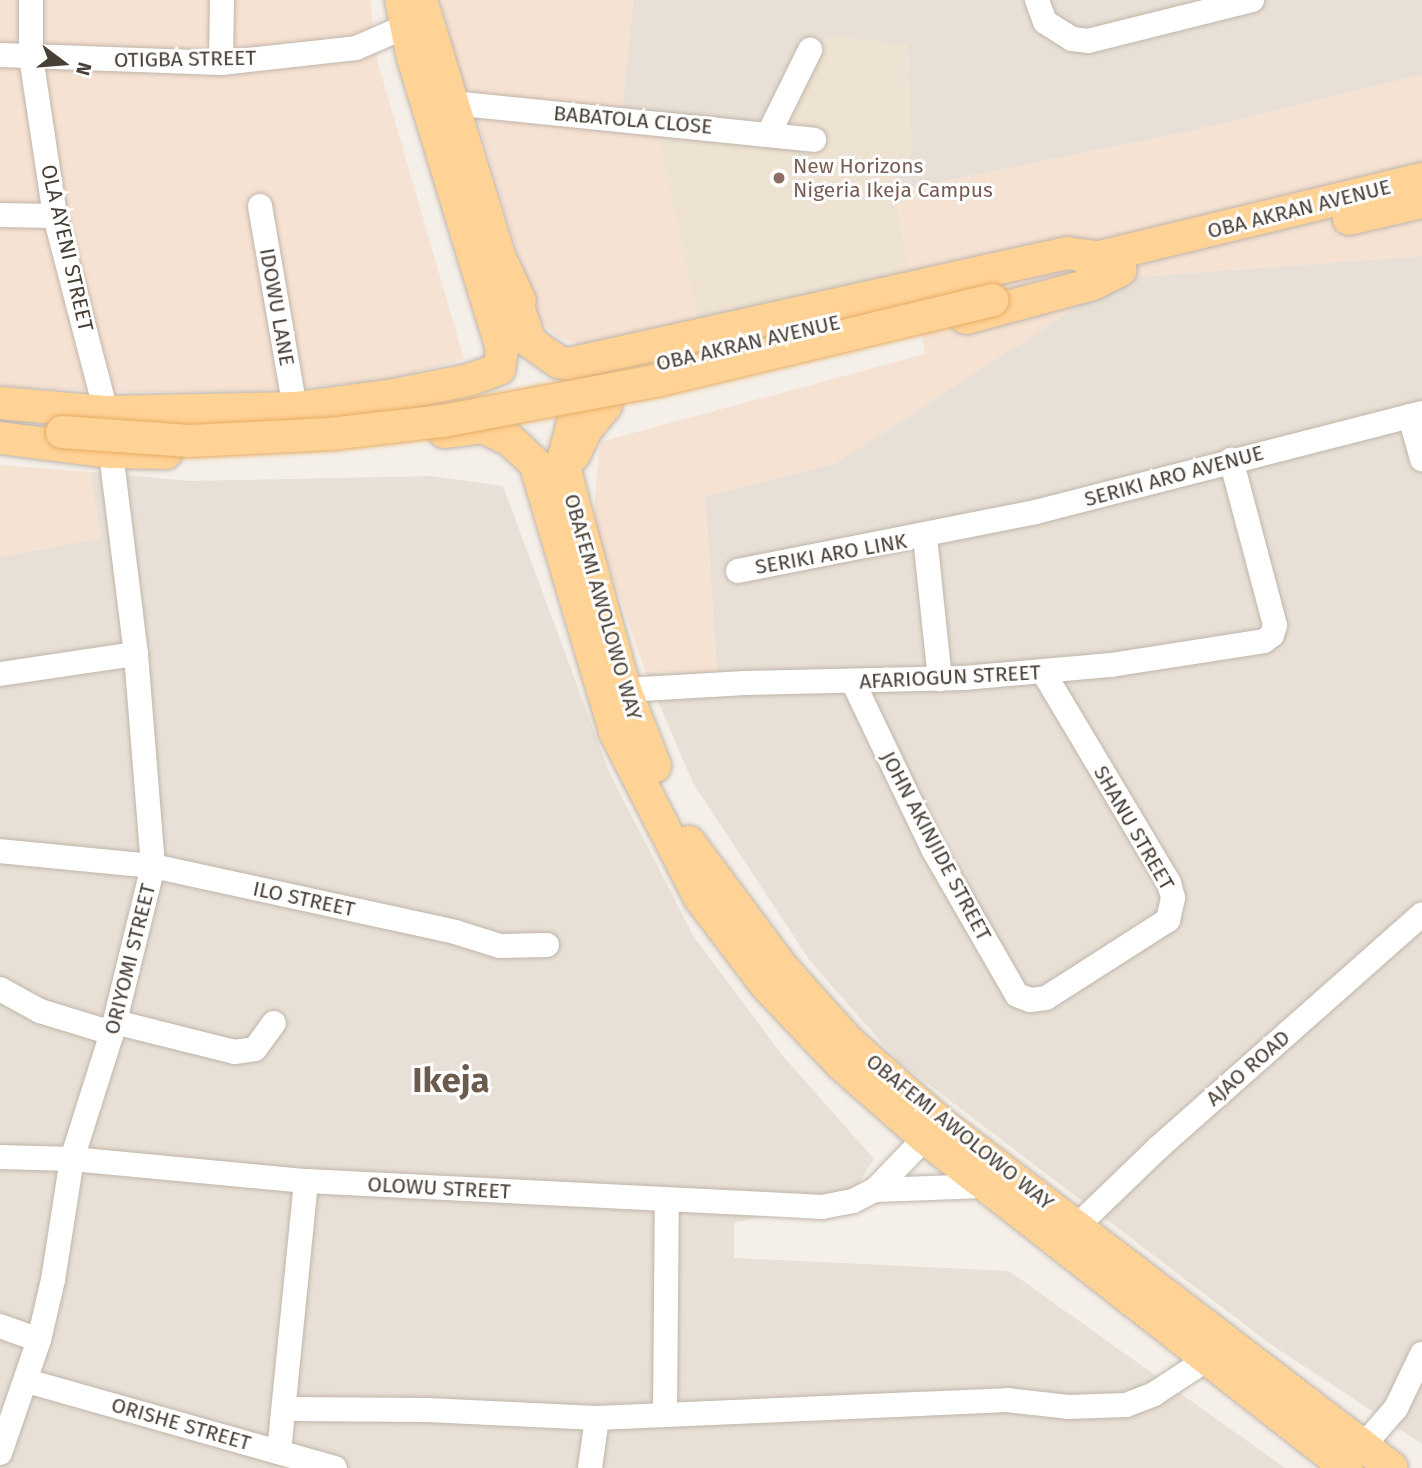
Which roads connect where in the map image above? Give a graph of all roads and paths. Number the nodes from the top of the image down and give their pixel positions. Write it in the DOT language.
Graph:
graph roads {
  1 [pos="31,0"];
  2 [pos="222,0"];
  3 [pos="1037,0"];
  4 [pos="1248,0"];
  5 [pos="414,10"];
  6 [pos="810,50"];
  7 [pos="0,55"];
  8 [pos="31,57"];
  9 [pos="221,63"];
  10 [pos="452,103"];
  11 [pos="769,133"];
  12 [pos="814,139"];
  13 [pos="1422,179"];
  14 [pos="1422,202"];
  15 [pos="260,206"];
  16 [pos="0,215"];
  17 [pos="55,216"];
  18 [pos="1109,264"];
  19 [pos="493,289"];
  20 [pos="740,328"];
  21 [pos="625,353"];
  22 [pos="559,362"];
  23 [pos="499,369"];
  24 [pos="750,370"];
  25 [pos="443,385"];
  26 [pos="0,403"];
  27 [pos="295,408"];
  28 [pos="0,412"];
  29 [pos="106,412"];
  30 [pos="585,414"];
  31 [pos="1416,415"];
  32 [pos="62,426"];
  33 [pos="0,429"];
  34 [pos="453,430"];
  35 [pos="0,439"];
  36 [pos="510,440"];
  37 [pos="293,447"];
  38 [pos="111,452"];
  39 [pos="1422,459"];
  40 [pos="1231,460"];
  41 [pos="556,487"];
  42 [pos="925,537"];
  43 [pos="738,571"];
  44 [pos="136,654"];
  45 [pos="1042,672"];
  46 [pos="0,674"];
  47 [pos="940,679"];
  48 [pos="853,682"];
  49 [pos="625,690"];
  50 [pos="681,842"];
  51 [pos="0,851"];
  52 [pos="153,866"];
  53 [pos="1422,914"];
  54 [pos="547,945"];
  55 [pos="0,989"];
  56 [pos="1030,1000"];
  57 [pos="274,1023"];
  58 [pos="113,1027"];
  59 [pos="925,1138"];
  60 [pos="0,1157"];
  61 [pos="72,1159"];
  62 [pos="306,1181"];
  63 [pos="985,1186"];
  64 [pos="875,1190"];
  65 [pos="667,1201"];
  66 [pos="1077,1226"];
  67 [pos="0,1326"];
  68 [pos="39,1340"];
  69 [pos="1422,1354"];
  70 [pos="1206,1360"];
  71 [pos="27,1381"];
  72 [pos="286,1409"];
  73 [pos="665,1414"];
  74 [pos="597,1418"];
  75 [pos="279,1452"];
  76 [pos="0,1453"];
  77 [pos="1356,1457"];
  78 [pos="335,1468"];
  79 [pos="590,1468"];
  80 [pos="1392,1468"];
  1 -- 8 [label="street, OLA AYENI STREET"];
  2 -- 9 [label="street"];
  3 -- 4 [label="street"];
  5 -- 9 [label="street, OTIGBA STREET"];
  5 -- 10 [label="main road"];
  5 -- 19 [label="main road"];
  6 -- 11 [label="street"];
  7 -- 8 [label="street, OTIGBA STREET"];
  8 -- 9 [label="street, OTIGBA STREET"];
  8 -- 17 [label="street, OLA AYENI STREET"];
  10 -- 11 [label="street, BABATOLA CLOSE"];
  10 -- 19 [label="main road"];
  11 -- 12 [label="street, BABATOLA CLOSE"];
  13 -- 18 [label="main road, OBA AKRAN AVENUE"];
  14 -- 18 [label="main road, OBA AKRAN AVENUE"];
  15 -- 27 [label="street, IDOWU LANE"];
  16 -- 17 [label="street"];
  17 -- 29 [label="street, OLA AYENI STREET"];
  18 -- 20 [label="main road"];
  18 -- 24 [label="main road"];
  18 -- 32 [label="main road, OBA AKRAN AVENUE, bridge"];
  19 -- 21 [label="main road"];
  19 -- 22 [label="main road"];
  19 -- 23 [label="main road"];
  19 -- 25 [label="main road"];
  20 -- 21 [label="main road"];
  20 -- 24 [label="main road"];
  21 -- 22 [label="main road"];
  22 -- 23 [label="main road"];
  22 -- 30 [label="main road, OBAFEMI AWOLOWO WAY"];
  23 -- 25 [label="main road"];
  23 -- 36 [label="main road, OBAFEMI AWOLOWO WAY"];
  24 -- 30 [label="main road"];
  25 -- 27 [label="main road"];
  26 -- 29 [label="main road"];
  27 -- 29 [label="main road"];
  27 -- 37 [label="main road"];
  28 -- 32 [label="main road"];
  30 -- 36 [label="main road"];
  30 -- 41 [label="main road, OBAFEMI AWOLOWO WAY"];
  31 -- 39 [label="street"];
  31 -- 40 [label="street, SERIKI ARO AVENUE"];
  32 -- 33 [label="main road"];
  34 -- 36 [label="main road"];
  34 -- 37 [label="main road"];
  34 -- 41 [label="main road"];
  35 -- 38 [label="main road"];
  36 -- 41 [label="main road, OBAFEMI AWOLOWO WAY"];
  37 -- 38 [label="main road"];
  38 -- 44 [label="street, ORIYOMI STREET"];
  40 -- 42 [label="street, SERIKI ARO AVENUE"];
  40 -- 45 [label="street, AFARIOGUN STREET"];
  41 -- 49 [label="main road, OBAFEMI AWOLOWO WAY"];
  41 -- 50 [label="main road, OBAFEMI AWOLOWO WAY"];
  42 -- 43 [label="street, SERIKI ARO LINK"];
  42 -- 47 [label="street"];
  44 -- 46 [label="street"];
  44 -- 52 [label="street, ORIYOMI STREET"];
  45 -- 47 [label="street, AFARIOGUN STREET"];
  45 -- 56 [label="street, SHANU STREET"];
  47 -- 48 [label="street, AFARIOGUN STREET"];
  48 -- 49 [label="street, AFARIOGUN STREET"];
  48 -- 56 [label="street, JOHN AKINJIDE STREET"];
  49 -- 50 [label="main road, OBAFEMI AWOLOWO WAY"];
  50 -- 59 [label="main road, OBAFEMI AWOLOWO WAY"];
  50 -- 66 [label="main road, OBAFEMI AWOLOWO WAY"];
  51 -- 52 [label="street, ILO STREET"];
  52 -- 54 [label="street, ILO STREET"];
  52 -- 58 [label="street, ORIYOMI STREET"];
  53 -- 66 [label="street, AJAO ROAD"];
  55 -- 58 [label="street"];
  57 -- 58 [label="street"];
  58 -- 61 [label="street, ORIYOMI STREET"];
  59 -- 63 [label="main road, OBAFEMI AWOLOWO WAY"];
  59 -- 64 [label="street, OLOWU STREET"];
  60 -- 61 [label="street, OLOWU STREET"];
  61 -- 62 [label="street, OLOWU STREET"];
  61 -- 68 [label="street, ORIYOMI STREET"];
  62 -- 65 [label="street, OLOWU STREET"];
  62 -- 72 [label="street"];
  63 -- 64 [label="street, OLOWU STREET"];
  63 -- 70 [label="main road, OBAFEMI AWOLOWO WAY"];
  64 -- 65 [label="street, OLOWU STREET"];
  65 -- 73 [label="street"];
  66 -- 77 [label="main road, OBAFEMI AWOLOWO WAY"];
  67 -- 68 [label="street"];
  68 -- 71 [label="street, ORIYOMI STREET"];
  69 -- 77 [label="street"];
  70 -- 73 [label="street"];
  70 -- 77 [label="main road, OBAFEMI AWOLOWO WAY"];
  71 -- 75 [label="street, ORISHE STREET"];
  71 -- 76 [label="street, ORIYOMI STREET"];
  72 -- 74 [label="street"];
  72 -- 75 [label="street"];
  73 -- 74 [label="street"];
  74 -- 79 [label="street"];
  75 -- 78 [label="street, ORISHE STREET"];
  77 -- 80 [label="main road, OBAFEMI AWOLOWO WAY"];
}
